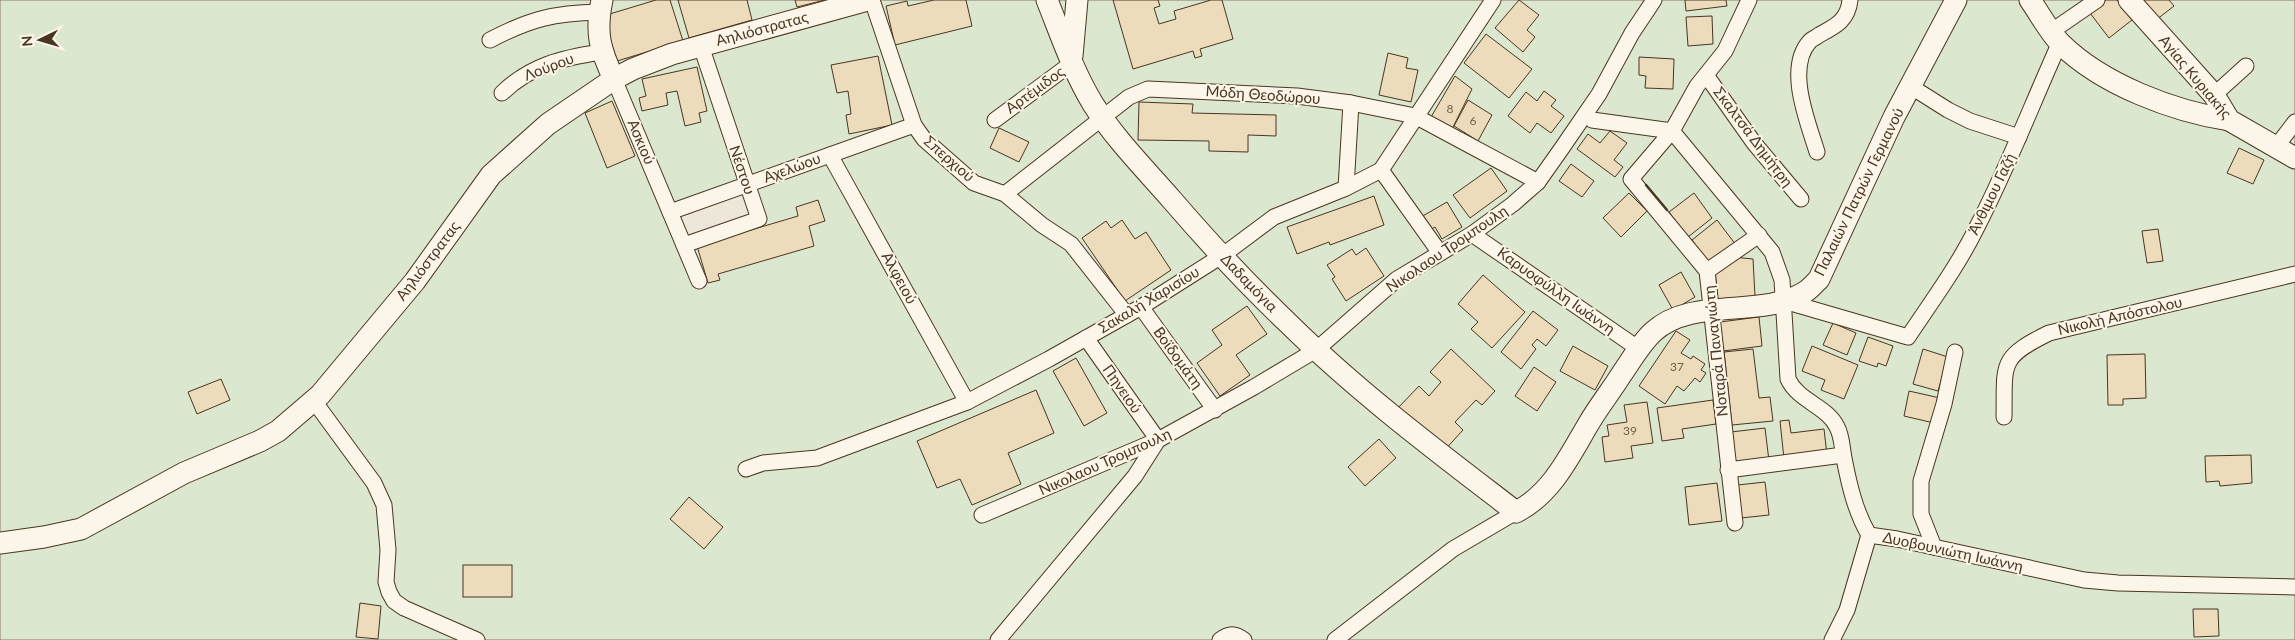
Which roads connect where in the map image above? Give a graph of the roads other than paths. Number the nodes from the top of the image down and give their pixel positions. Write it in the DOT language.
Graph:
graph roads {
  1 [pos="868,0"];
  2 [pos="872,0"];
  3 [pos="1047,0"];
  4 [pos="1077,0"];
  5 [pos="1493,0"];
  6 [pos="1749,0"];
  7 [pos="1850,0"];
  8 [pos="1956,0"];
  9 [pos="2030,0"];
  10 [pos="2097,0"];
  11 [pos="2130,0"];
  12 [pos="1650,2"];
  13 [pos="600,6"];
  14 [pos="2056,36"];
  15 [pos="490,40"];
  16 [pos="701,46"];
  17 [pos="601,52"];
  18 [pos="1072,63"];
  19 [pos="2246,66"];
  20 [pos="1706,74"];
  21 [pos="614,79"];
  22 [pos="1910,86"];
  23 [pos="502,93"];
  24 [pos="2216,98"];
  25 [pos="1351,103"];
  26 [pos="1415,116"];
  27 [pos="2201,116"];
  28 [pos="1102,118"];
  29 [pos="996,120"];
  30 [pos="1592,120"];
  31 [pos="2230,120"];
  32 [pos="2295,122"];
  33 [pos="914,125"];
  34 [pos="1672,131"];
  35 [pos="2019,137"];
  36 [pos="2276,147"];
  37 [pos="1816,152"];
  38 [pos="830,155"];
  39 [pos="2295,158"];
  40 [pos="1381,170"];
  41 [pos="1538,182"];
  42 [pos="746,185"];
  43 [pos="1346,188"];
  44 [pos="1005,194"];
  45 [pos="1801,199"];
  46 [pos="670,212"];
  47 [pos="1472,234"];
  48 [pos="1758,235"];
  49 [pos="684,245"];
  50 [pos="1440,253"];
  51 [pos="1223,255"];
  52 [pos="1707,271"];
  53 [pos="2295,274"];
  54 [pos="699,281"];
  55 [pos="1784,301"];
  56 [pos="1712,310"];
  57 [pos="1134,311"];
  58 [pos="1086,338"];
  59 [pos="1639,349"];
  60 [pos="1316,350"];
  61 [pos="1955,352"];
  62 [pos="314,401"];
  63 [pos="967,402"];
  64 [pos="1215,410"];
  65 [pos="2004,417"];
  66 [pos="1158,440"];
  67 [pos="1843,455"];
  68 [pos="746,469"];
  69 [pos="1728,470"];
  70 [pos="1516,512"];
  71 [pos="982,515"];
  72 [pos="1735,523"];
  73 [pos="1869,535"];
  74 [pos="0,543"];
  75 [pos="1934,547"];
  76 [pos="2295,587"];
  77 [pos="478,640"];
  78 [pos="998,640"];
  79 [pos="1220,640"];
  80 [pos="1244,640"];
  81 [pos="1335,640"];
  82 [pos="1832,640"];
  1 -- 16 [label="street, Αηλιόστρατας"];
  2 -- 33 [label="street, Σπερχιού"];
  3 -- 18 [label="street, Δαδαμόγια"];
  4 -- 18 [label="street, Αρτέμιδος"];
  5 -- 26 [label="street"];
  6 -- 20 [label="street"];
  7 -- 37 [label="street"];
  8 -- 22 [label="street, Παλαιών Πατρών Γερμανού"];
  9 -- 14 [label="street"];
  10 -- 14 [label="street"];
  11 -- 24 [label="street, Αγίας Κυριακής"];
  12 -- 41 [label="street, Νικολαου Τρομπουλη"];
  13 -- 15 [label="street"];
  13 -- 17 [label="street, Ασκιού"];
  14 -- 27 [label="street"];
  14 -- 35 [label="street, Άνθιμου Γαζή"];
  16 -- 21 [label="street, Αηλιόστρατας"];
  16 -- 42 [label="street, Νέστου"];
  17 -- 21 [label="street, Ασκιού"];
  17 -- 23 [label="street, Λούρου"];
  18 -- 28 [label="street, Δαδαμόγια"];
  18 -- 29 [label="street, Αρτέμιδος"];
  19 -- 24 [label="street"];
  20 -- 34 [label="street"];
  20 -- 45 [label="street, Σκαλτσά Δημήτρη"];
  21 -- 46 [label="street, Ασκιού"];
  21 -- 62 [label="street, Αηλιόστρατας"];
  22 -- 35 [label="street"];
  22 -- 55 [label="street, Παλαιών Πατρών Γερμανού"];
  24 -- 27 [label="street"];
  24 -- 31 [label="street, Αγίας Κυριακής"];
  25 -- 26 [label="street, Μόδη Θεοδώρου"];
  25 -- 28 [label="street, Μόδη Θεοδώρου"];
  25 -- 43 [label="street"];
  26 -- 40 [label="street"];
  26 -- 41 [label="street, Μόδη Θεοδώρου"];
  27 -- 31 [label="street"];
  28 -- 44 [label="street, Μόδη Θεοδώρου"];
  28 -- 51 [label="street, Δαδαμόγια"];
  30 -- 34 [label="street"];
  31 -- 36 [label="street, Αγίας Κυριακής"];
  32 -- 36 [label="street"];
  33 -- 38 [label="street, Αχελώου"];
  33 -- 44 [label="street, Σπερχιού"];
  34 -- 48 [label="street, Δυοβουνιώτη Ιωάννη"];
  34 -- 52 [label="street, Νοταρά Παναγιώτη"];
  35 -- 55 [label="street, Άνθιμου Γαζή"];
  36 -- 39 [label="street, Αγίας Κυριακής"];
  38 -- 42 [label="street, Αχελώου"];
  38 -- 63 [label="street, Αλφειού"];
  40 -- 43 [label="street, Σακαλή Χαρισίου"];
  40 -- 50 [label="street"];
  41 -- 47 [label="street, Νικολαου Τρομπουλη"];
  42 -- 46 [label="street, Αχελώου"];
  42 -- 49 [label="street, Νέστου"];
  43 -- 51 [label="street, Σακαλή Χαρισίου"];
  44 -- 57 [label="street, Σπερχιού"];
  46 -- 49 [label="street, Ασκιού"];
  47 -- 50 [label="street, Νικολαου Τρομπουλη"];
  47 -- 59 [label="street, Καρυοφύλλη Ιωάννη"];
  48 -- 52 [label="street"];
  48 -- 55 [label="street, Δυοβουνιώτη Ιωάννη"];
  49 -- 54 [label="street, Ασκιού"];
  50 -- 60 [label="street, Νικολαου Τρομπουλη"];
  51 -- 57 [label="street, Σακαλή Χαρισίου"];
  51 -- 60 [label="street, Δαδαμόγια"];
  52 -- 56 [label="street, Νοταρά Παναγιώτη"];
  53 -- 65 [label="street, Νικολή Απόστολου"];
  55 -- 56 [label="street, Παλαιών Πατρών Γερμανού"];
  55 -- 67 [label="street, Δυοβουνιώτη Ιωάννη"];
  56 -- 59 [label="street, Παλαιών Πατρών Γερμανού"];
  56 -- 69 [label="street, Νοταρά Παναγιώτη"];
  57 -- 58 [label="street, Σακαλή Χαρισίου"];
  57 -- 64 [label="street, Βοϊδομάτη"];
  58 -- 63 [label="street, Σακαλή Χαρισίου"];
  58 -- 66 [label="street, Πηνειού"];
  59 -- 70 [label="street, Παλαιών Πατρών Γερμανού"];
  60 -- 64 [label="street, Νικολαου Τρομπουλη"];
  60 -- 70 [label="street, Δαδαμόγια"];
  61 -- 75 [label="street"];
  62 -- 74 [label="street, Αηλιόστρατας"];
  62 -- 77 [label="street"];
  63 -- 68 [label="street, Σακαλή Χαρισίου"];
  64 -- 66 [label="street, Νικολαου Τρομπουλη"];
  66 -- 71 [label="street, Νικολαου Τρομπουλη"];
  66 -- 78 [label="street"];
  67 -- 69 [label="street"];
  67 -- 73 [label="street, Δυοβουνιώτη Ιωάννη"];
  69 -- 72 [label="street, Νοταρά Παναγιώτη"];
  70 -- 81 [label="street, Παλαιών Πατρών Γερμανού"];
  73 -- 75 [label="street, Δυοβουνιώτη Ιωάννη"];
  73 -- 82 [label="street"];
  75 -- 76 [label="street, Δυοβουνιώτη Ιωάννη"];
  79 -- 80 [label="street"];
}
